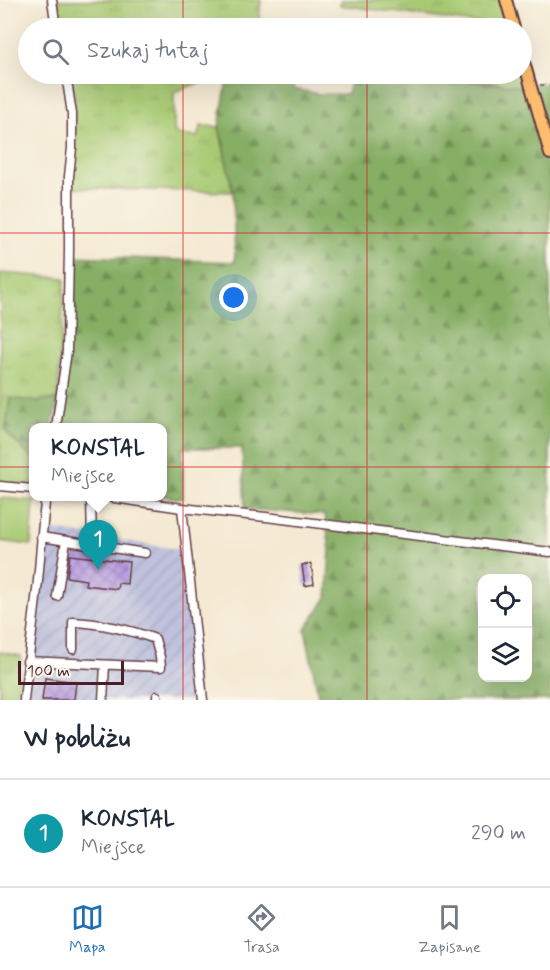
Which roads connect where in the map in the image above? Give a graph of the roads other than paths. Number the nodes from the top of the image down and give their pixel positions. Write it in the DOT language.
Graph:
graph roads {
  1 [pos="52,0"];
  2 [pos="506,0"];
  3 [pos="54,18"];
  4 [pos="511,18"];
  5 [pos="68,84"];
  6 [pos="530,84"];
  7 [pos="550,153"];
  8 [pos="57,423"];
  9 [pos="0,486"];
  10 [pos="29,489"];
  11 [pos="45,501"];
  12 [pos="91,501"];
  13 [pos="135,501"];
  14 [pos="182,508"];
  15 [pos="41,537"];
  16 [pos="66,541"];
  17 [pos="92,545"];
  18 [pos="550,552"];
  19 [pos="145,553"];
  20 [pos="57,596"];
  21 [pos="73,649"];
  22 [pos="27,662"];
  23 [pos="105,664"];
  24 [pos="24,700"];
  25 [pos="103,700"];
  26 [pos="203,700"];
  1 -- 3 [label="street"];
  2 -- 4 [label="main road"];
  5 -- 8 [label="street"];
  6 -- 7 [label="main road"];
  9 -- 10 [label="street"];
  11 -- 15 [label="street"];
  12 -- 17 [label="street"];
  13 -- 14 [label="street"];
  14 -- 18 [label="street"];
  14 -- 26 [label="street"];
  15 -- 16 [label="street"];
  15 -- 22 [label="street"];
  16 -- 17 [label="street"];
  16 -- 20 [label="street"];
  17 -- 19 [label="street"];
  21 -- 23 [label="street"];
  22 -- 23 [label="street"];
  22 -- 24 [label="street"];
  23 -- 25 [label="street"];
}
